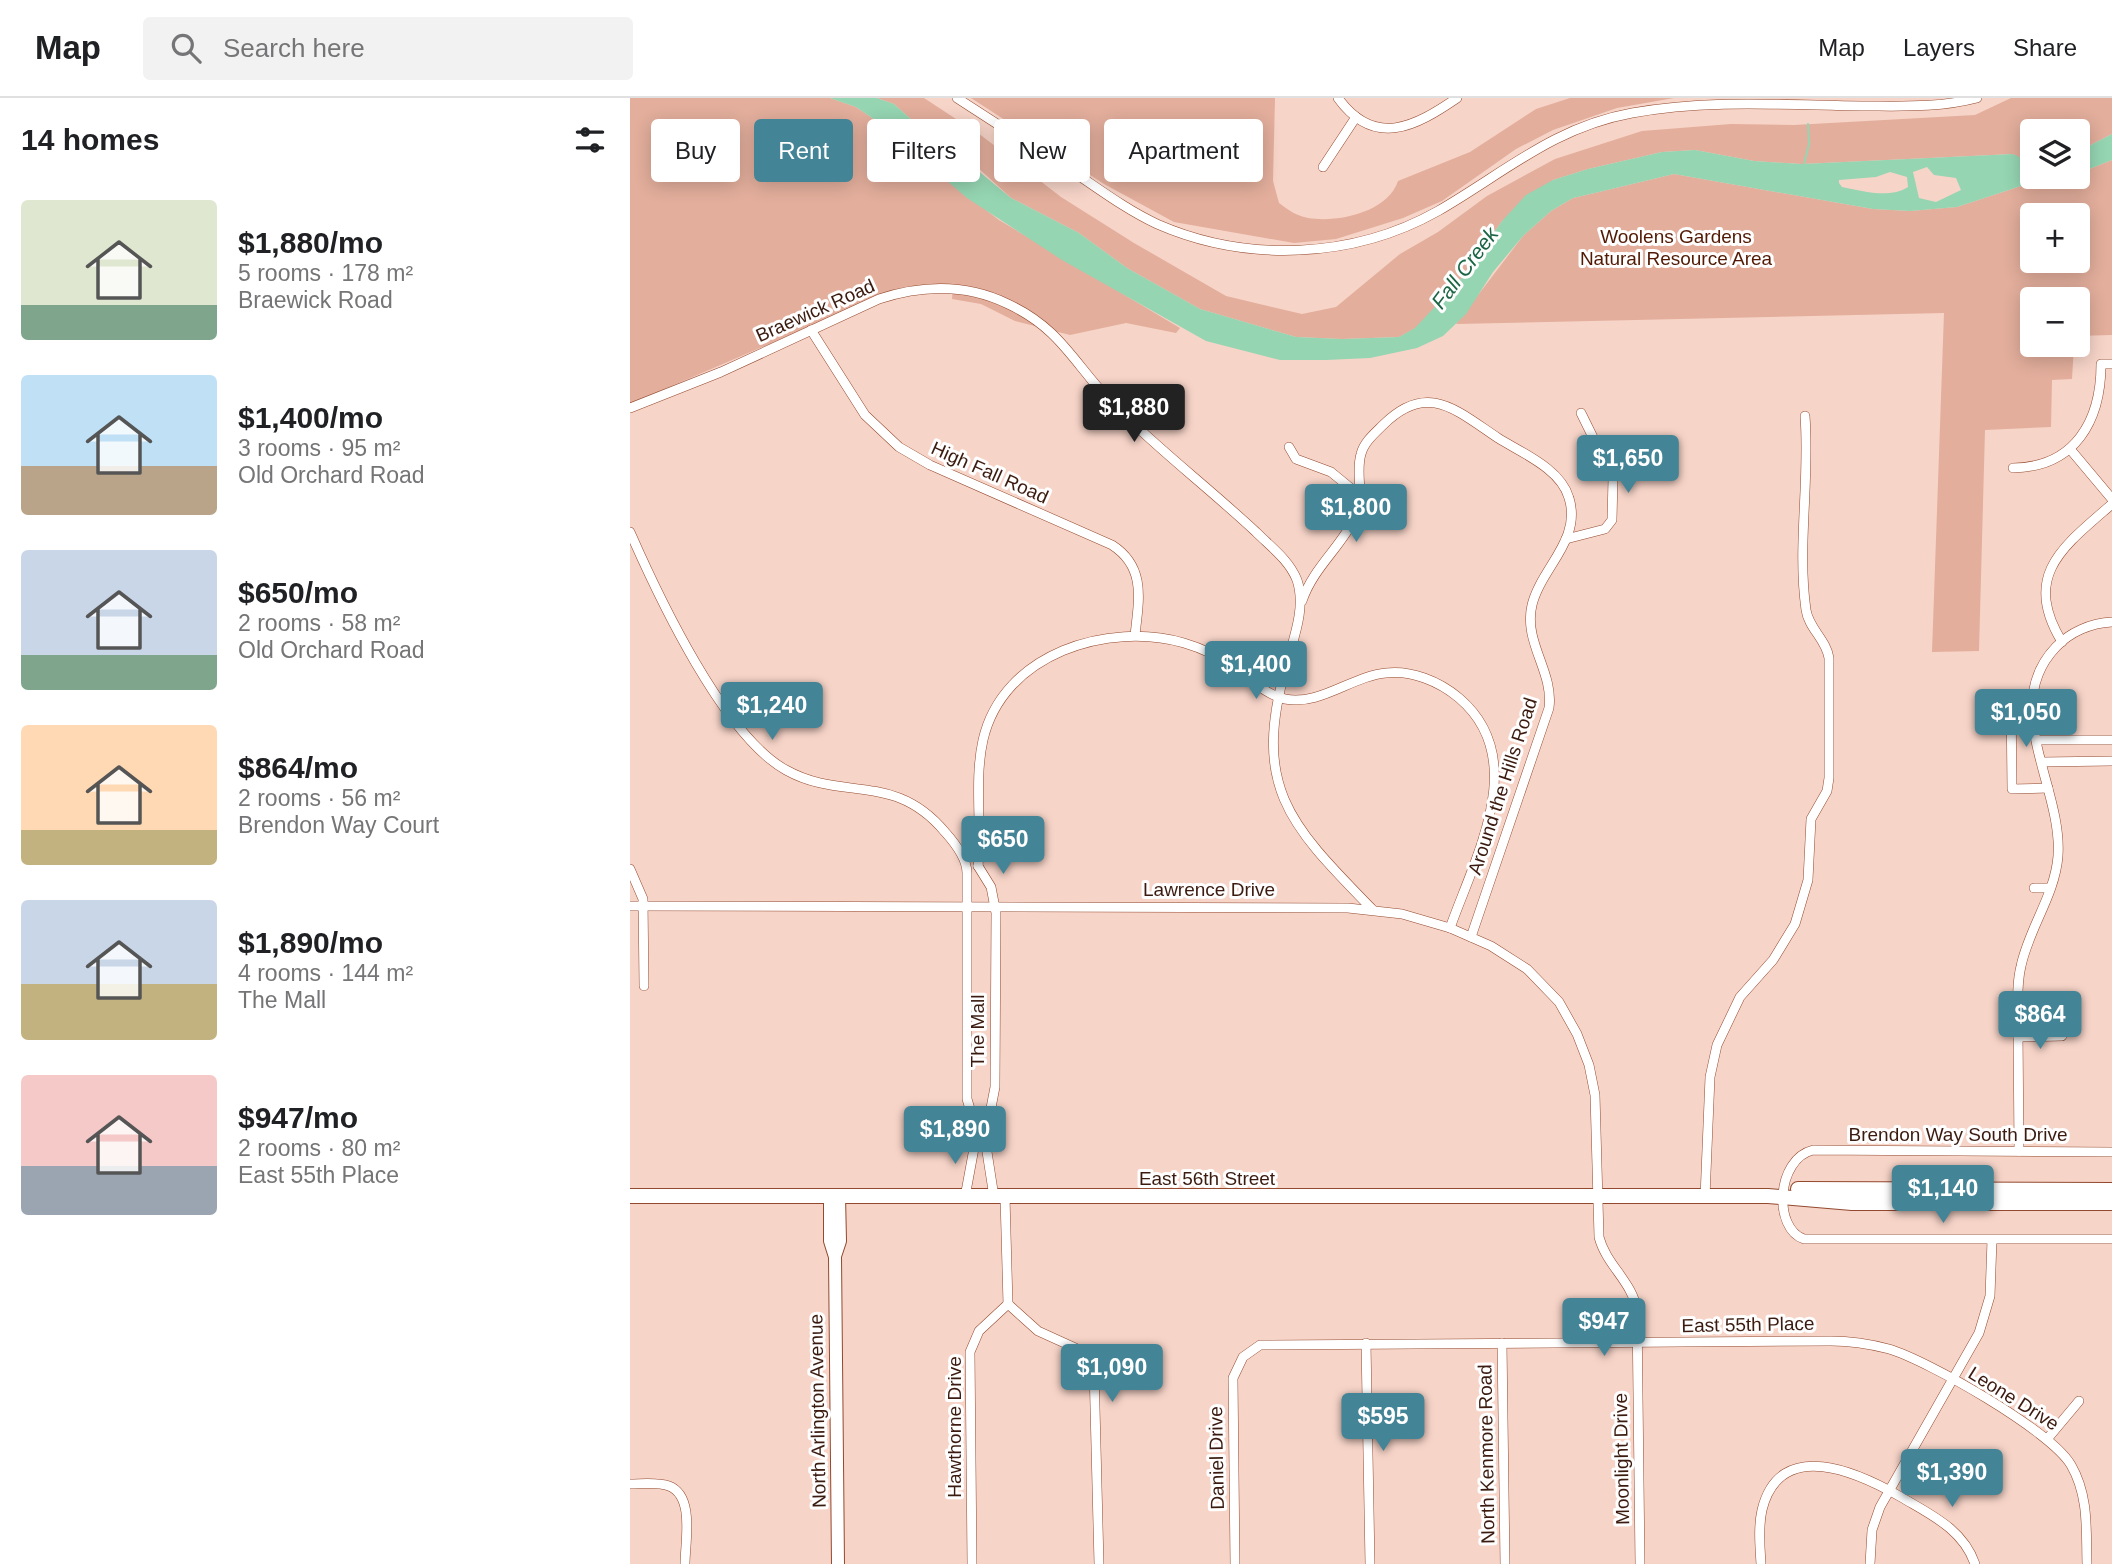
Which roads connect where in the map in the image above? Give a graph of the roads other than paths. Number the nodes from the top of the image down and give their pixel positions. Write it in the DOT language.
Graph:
graph roads {
  1 [pos="957,98"];
  2 [pos="1338,98"];
  3 [pos="1457,98"];
  4 [pos="1977,98"];
  5 [pos="1716,102"];
  6 [pos="1356,117"];
  7 [pos="1323,167"];
  8 [pos="811,330"];
  9 [pos="2112,364"];
  10 [pos="630,408"];
  11 [pos="1581,413"];
  12 [pos="1805,416"];
  13 [pos="1289,447"];
  14 [pos="2070,449"];
  15 [pos="2013,468"];
  16 [pos="1359,495"];
  17 [pos="2112,499"];
  18 [pos="2112,504"];
  19 [pos="630,532"];
  20 [pos="1566,539"];
  21 [pos="1301,602"];
  22 [pos="2112,622"];
  23 [pos="1135,635"];
  24 [pos="2062,642"];
  25 [pos="2032,695"];
  26 [pos="1277,696"];
  27 [pos="2037,740"];
  28 [pos="2112,740"];
  29 [pos="2112,761"];
  30 [pos="2042,762"];
  31 [pos="2048,789"];
  32 [pos="978,866"];
  33 [pos="967,868"];
  34 [pos="630,869"];
  35 [pos="2034,888"];
  36 [pos="2050,888"];
  37 [pos="630,906"];
  38 [pos="643,906"];
  39 [pos="967,906"];
  40 [pos="995,906"];
  41 [pos="1371,909"];
  42 [pos="1450,928"];
  43 [pos="1471,937"];
  44 [pos="644,986"];
  45 [pos="2062,1036"];
  46 [pos="2018,1037"];
  47 [pos="981,1135"];
  48 [pos="2019,1152"];
  49 [pos="2112,1152"];
  50 [pos="975,1154"];
  51 [pos="987,1155"];
  52 [pos="2112,1190"];
  53 [pos="630,1196"];
  54 [pos="834,1196"];
  55 [pos="965,1196"];
  56 [pos="1596,1196"];
  57 [pos="1784,1196"];
  58 [pos="1000,1197"];
  59 [pos="1705,1197"];
  60 [pos="2112,1203"];
  61 [pos="2112,1239"];
  62 [pos="1992,1240"];
  63 [pos="1008,1304"];
  64 [pos="1367,1343"];
  65 [pos="1502,1343"];
  66 [pos="1637,1343"];
  67 [pos="1245,1355"];
  68 [pos="1953,1381"];
  69 [pos="2079,1401"];
  70 [pos="2048,1438"];
  71 [pos="630,1484"];
  72 [pos="1889,1490"];
  73 [pos="685,1564"];
  74 [pos="838,1564"];
  75 [pos="972,1564"];
  76 [pos="1099,1564"];
  77 [pos="1235,1564"];
  78 [pos="1370,1564"];
  79 [pos="1504,1564"];
  80 [pos="1640,1564"];
  81 [pos="1761,1564"];
  82 [pos="1870,1564"];
  83 [pos="1975,1564"];
  84 [pos="2087,1564"];
  1 -- 5 [label="street"];
  2 -- 6 [label="street"];
  3 -- 6 [label="street"];
  4 -- 5 [label="street"];
  6 -- 7 [label="street"];
  8 -- 10 [label="street, Braewick Road"];
  8 -- 21 [label="street, Braewick Road"];
  8 -- 23 [label="street, High Fall Road"];
  9 -- 14 [label="street"];
  11 -- 20 [label="street"];
  12 -- 59 [label="street"];
  13 -- 16 [label="street"];
  14 -- 15 [label="street"];
  14 -- 17 [label="street"];
  16 -- 20 [label="street, Around the Hills Road"];
  16 -- 21 [label="street, Around the Hills Road"];
  18 -- 24 [label="street"];
  19 -- 33 [label="street"];
  20 -- 43 [label="street, Around the Hills Road"];
  21 -- 26 [label="street"];
  22 -- 24 [label="street"];
  23 -- 26 [label="street"];
  23 -- 32 [label="street"];
  24 -- 25 [label="street"];
  25 -- 27 [label="street"];
  25 -- 31 [label="street"];
  26 -- 41 [label="street"];
  26 -- 42 [label="street"];
  27 -- 28 [label="street"];
  27 -- 30 [label="street"];
  29 -- 30 [label="street"];
  30 -- 31 [label="street"];
  31 -- 36 [label="street"];
  32 -- 33 [label="street"];
  32 -- 40 [label="street"];
  33 -- 39 [label="street, The Mall"];
  34 -- 38 [label="street"];
  35 -- 36 [label="street"];
  36 -- 46 [label="street"];
  37 -- 38 [label="street, Lawrence Drive"];
  38 -- 39 [label="street, Lawrence Drive"];
  38 -- 44 [label="street"];
  39 -- 40 [label="street, Lawrence Drive"];
  39 -- 47 [label="street, The Mall"];
  40 -- 41 [label="street, Lawrence Drive"];
  40 -- 47 [label="street, The Mall"];
  41 -- 42 [label="street, Lawrence Drive"];
  42 -- 43 [label="street, Lawrence Drive"];
  43 -- 56 [label="street, Lawrence Drive"];
  45 -- 46 [label="street"];
  46 -- 48 [label="street"];
  47 -- 50 [label="street, The Mall"];
  47 -- 51 [label="street, The Mall"];
  48 -- 49 [label="street, Brendon Way South Drive"];
  48 -- 57 [label="street, Brendon Way South Drive"];
  50 -- 51 [label="street"];
  50 -- 55 [label="street, The Mall"];
  51 -- 58 [label="street, The Mall"];
  52 -- 57 [label="main road, East 56th Street"];
  53 -- 54 [label="main road, East 56th Street"];
  54 -- 55 [label="main road, East 56th Street"];
  54 -- 74 [label="main road, North Arlington Avenue"];
  55 -- 58 [label="main road, East 56th Street"];
  56 -- 58 [label="main road, East 56th Street"];
  56 -- 59 [label="main road, East 56th Street"];
  56 -- 66 [label="street, Moonlight Drive"];
  57 -- 59 [label="main road, East 56th Street"];
  57 -- 60 [label="main road, East 56th Street"];
  57 -- 62 [label="street"];
  58 -- 63 [label="street, The Mall"];
  61 -- 62 [label="street"];
  62 -- 68 [label="street"];
  63 -- 75 [label="street, Hawthorne Drive"];
  63 -- 76 [label="street"];
  64 -- 65 [label="street, East 55th Place"];
  64 -- 67 [label="street, East 55th Place"];
  64 -- 78 [label="street"];
  65 -- 66 [label="street, East 55th Place"];
  65 -- 79 [label="street, North Kenmore Road"];
  66 -- 68 [label="street, East 55th Place"];
  66 -- 80 [label="street, Moonlight Drive"];
  67 -- 77 [label="street, Daniel Drive"];
  68 -- 70 [label="street, Leone Drive"];
  68 -- 72 [label="street"];
  69 -- 70 [label="street"];
  70 -- 84 [label="street, Leone Drive"];
  71 -- 73 [label="street"];
  72 -- 81 [label="street"];
  72 -- 82 [label="street"];
  72 -- 83 [label="street"];
}
